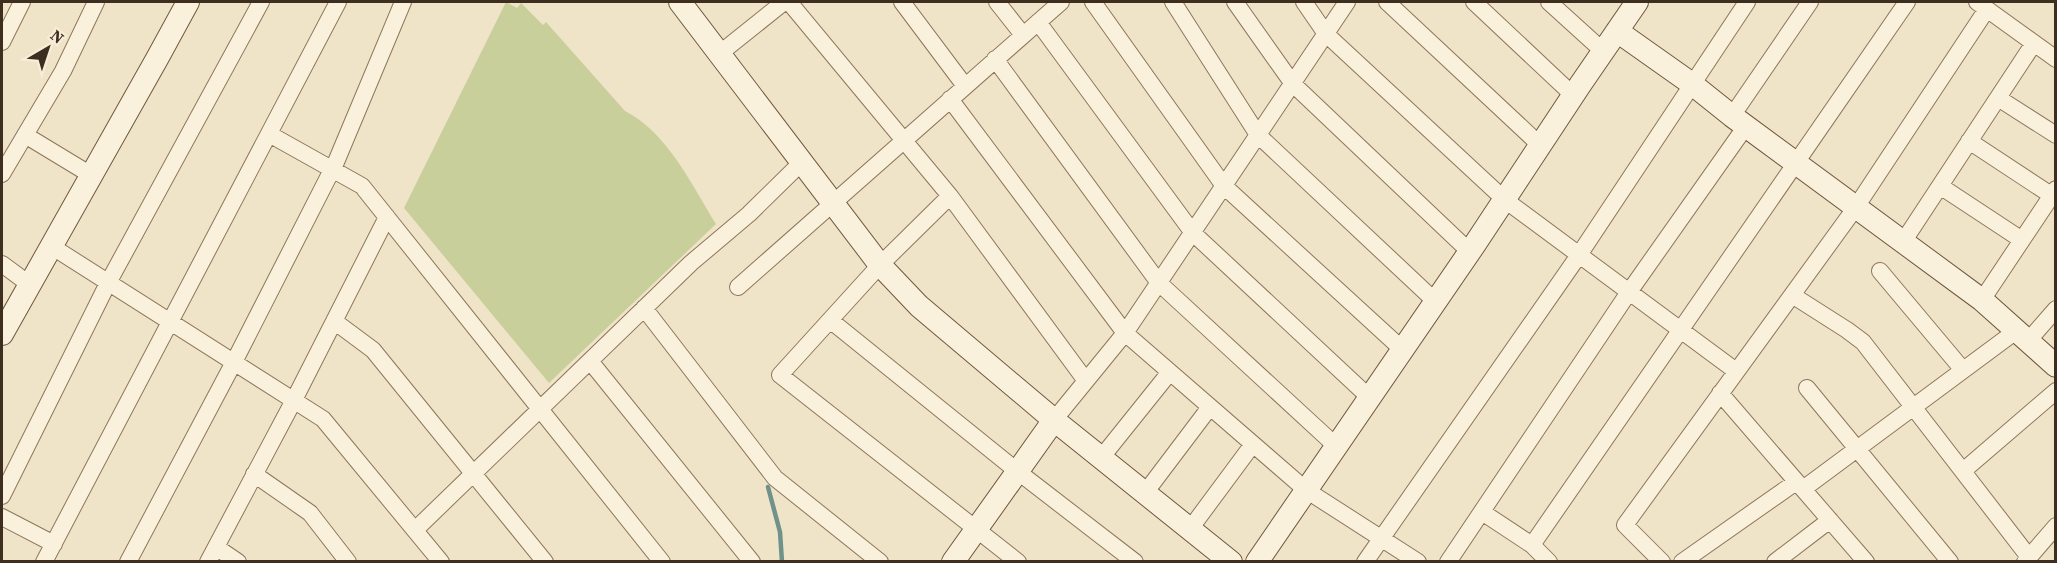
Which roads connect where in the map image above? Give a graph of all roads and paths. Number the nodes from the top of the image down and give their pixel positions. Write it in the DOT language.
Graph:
graph roads {
  1 [pos="22,2"];
  2 [pos="96,2"];
  3 [pos="188,2"];
  4 [pos="261,2"];
  5 [pos="339,2"];
  6 [pos="403,2"];
  7 [pos="680,2"];
  8 [pos="784,2"];
  9 [pos="789,2"];
  10 [pos="902,2"];
  11 [pos="997,2"];
  12 [pos="1061,2"];
  13 [pos="1093,2"];
  14 [pos="1173,2"];
  15 [pos="1235,2"];
  16 [pos="1304,2"];
  17 [pos="1347,2"];
  18 [pos="1387,2"];
  19 [pos="1474,2"];
  20 [pos="1549,2"];
  21 [pos="1747,2"];
  22 [pos="1810,2"];
  23 [pos="1907,2"];
  24 [pos="1635,3"];
  25 [pos="1982,5"];
  26 [pos="6,22"];
  27 [pos="1038,22"];
  28 [pos="1617,31"];
  29 [pos="1326,34"];
  30 [pos="1023,35"];
  31 [pos="2,42"];
  32 [pos="2034,43"];
  33 [pos="1603,51"];
  34 [pos="720,54"];
  35 [pos="995,59"];
  36 [pos="2055,59"];
  37 [pos="1293,84"];
  38 [pos="1692,84"];
  39 [pos="965,86"];
  40 [pos="1573,95"];
  41 [pos="1998,98"];
  42 [pos="950,99"];
  43 [pos="1739,121"];
  44 [pos="269,134"];
  45 [pos="25,135"];
  46 [pos="1258,135"];
  47 [pos="2055,135"];
  48 [pos="903,139"];
  49 [pos="1969,141"];
  50 [pos="1540,145"];
  51 [pos="802,162"];
  52 [pos="1796,163"];
  53 [pos="332,170"];
  54 [pos="2,174"];
  55 [pos="91,175"];
  56 [pos="1224,186"];
  57 [pos="1940,186"];
  58 [pos="2053,192"];
  59 [pos="950,196"];
  60 [pos="1505,200"];
  61 [pos="832,202"];
  62 [pos="1856,207"];
  63 [pos="387,217"];
  64 [pos="1192,233"];
  65 [pos="2022,240"];
  66 [pos="1903,242"];
  67 [pos="51,246"];
  68 [pos="1470,252"];
  69 [pos="1579,255"];
  70 [pos="2,264"];
  71 [pos="880,265"];
  72 [pos="1880,271"];
  73 [pos="108,283"];
  74 [pos="1159,283"];
  75 [pos="29,284"];
  76 [pos="738,287"];
  77 [pos="1629,292"];
  78 [pos="1792,295"];
  79 [pos="1982,300"];
  80 [pos="1436,302"];
  81 [pos="644,308"];
  82 [pos="2055,309"];
  83 [pos="830,320"];
  84 [pos="334,321"];
  85 [pos="171,322"];
  86 [pos="4,324"];
  87 [pos="1681,331"];
  88 [pos="1125,333"];
  89 [pos="2022,336"];
  90 [pos="1403,350"];
  91 [pos="590,361"];
  92 [pos="234,362"];
  93 [pos="2055,366"];
  94 [pos="1963,370"];
  95 [pos="1736,371"];
  96 [pos="1170,372"];
  97 [pos="1086,381"];
  98 [pos="1807,388"];
  99 [pos="2055,391"];
  100 [pos="1720,393"];
  101 [pos="1370,398"];
  102 [pos="294,400"];
  103 [pos="1210,407"];
  104 [pos="1913,407"];
  105 [pos="540,409"];
  106 [pos="1054,420"];
  107 [pos="1254,444"];
  108 [pos="1336,446"];
  109 [pos="1857,449"];
  110 [pos="1101,458"];
  111 [pos="1017,471"];
  112 [pos="1963,471"];
  113 [pos="254,474"];
  114 [pos="473,474"];
  115 [pos="1800,485"];
  116 [pos="1306,490"];
  117 [pos="1145,493"];
  118 [pos="2,496"];
  119 [pos="1482,512"];
  120 [pos="2,517"];
  121 [pos="1830,520"];
  122 [pos="2055,526"];
  123 [pos="976,529"];
  124 [pos="1190,529"];
  125 [pos="414,530"];
  126 [pos="1381,538"];
  127 [pos="54,544"];
  128 [pos="1532,545"];
  129 [pos="212,554"];
  130 [pos="2027,559"];
  131 [pos="44,561"];
  132 [pos="128,561"];
  133 [pos="238,561"];
  134 [pos="348,561"];
  135 [pos="441,561"];
  136 [pos="545,561"];
  137 [pos="662,561"];
  138 [pos="752,561"];
  139 [pos="880,561"];
  140 [pos="953,561"];
  141 [pos="1018,561"];
  142 [pos="1135,561"];
  143 [pos="1231,561"];
  144 [pos="1257,561"];
  145 [pos="1365,561"];
  146 [pos="1418,561"];
  147 [pos="1448,561"];
  148 [pos="1549,561"];
  149 [pos="1662,561"];
  150 [pos="1682,561"];
  151 [pos="1775,561"];
  152 [pos="1866,561"];
  153 [pos="1950,561"];
  1 -- 26 [label="street"];
  2 -- 45 [label="street"];
  3 -- 55 [label="street"];
  4 -- 73 [label="street"];
  5 -- 44 [label="street"];
  6 -- 53 [label="street"];
  7 -- 34 [label="street"];
  8 -- 34 [label="street"];
  9 -- 48 [label="street"];
  10 -- 39 [label="street"];
  11 -- 30 [label="street"];
  12 -- 27 [label="street"];
  13 -- 56 [label="street"];
  14 -- 46 [label="street"];
  15 -- 37 [label="street"];
  16 -- 29 [label="street"];
  17 -- 29 [label="street"];
  18 -- 50 [label="street"];
  19 -- 40 [label="street"];
  20 -- 33 [label="street"];
  21 -- 38 [label="street"];
  22 -- 43 [label="street"];
  23 -- 52 [label="street"];
  24 -- 28 [label="street"];
  25 -- 32 [label="street"];
  25 -- 62 [label="street"];
  26 -- 31 [label="street"];
  27 -- 30 [label="street"];
  27 -- 64 [label="street"];
  28 -- 33 [label="street"];
  28 -- 38 [label="street"];
  29 -- 37 [label="street"];
  29 -- 60 [label="street"];
  30 -- 35 [label="street"];
  32 -- 36 [label="street"];
  32 -- 41 [label="street"];
  33 -- 40 [label="street"];
  34 -- 51 [label="street"];
  35 -- 39 [label="street"];
  35 -- 74 [label="street"];
  37 -- 46 [label="street"];
  37 -- 68 [label="street"];
  38 -- 43 [label="street"];
  38 -- 69 [label="street"];
  39 -- 42 [label="street"];
  40 -- 50 [label="street"];
  41 -- 47 [label="street"];
  41 -- 49 [label="street"];
  42 -- 48 [label="street"];
  42 -- 88 [label="street"];
  43 -- 52 [label="street"];
  43 -- 77 [label="street"];
  44 -- 53 [label="street"];
  44 -- 85 [label="street"];
  45 -- 54 [label="street"];
  45 -- 55 [label="street"];
  46 -- 56 [label="street"];
  46 -- 80 [label="street"];
  48 -- 59 [label="street"];
  48 -- 61 [label="street"];
  49 -- 57 [label="street"];
  49 -- 58 [label="street"];
  50 -- 60 [label="street"];
  51 -- 61 [label="street"];
  51 -- 81 [label="street"];
  52 -- 62 [label="street"];
  52 -- 87 [label="street"];
  53 -- 63 [label="street"];
  53 -- 92 [label="street"];
  55 -- 67 [label="street"];
  56 -- 64 [label="street"];
  56 -- 90 [label="street"];
  57 -- 65 [label="street"];
  57 -- 66 [label="street"];
  58 -- 65 [label="street"];
  59 -- 71 [label="street"];
  59 -- 97 [label="street"];
  60 -- 68 [label="street"];
  60 -- 69 [label="street"];
  61 -- 71 [label="street"];
  61 -- 76 [label="street"];
  62 -- 66 [label="street"];
  62 -- 78 [label="street"];
  63 -- 84 [label="street"];
  63 -- 105 [label="street"];
  64 -- 74 [label="street"];
  64 -- 101 [label="street"];
  65 -- 79 [label="street"];
  66 -- 79 [label="street"];
  67 -- 73 [label="street"];
  67 -- 75 [label="street"];
  68 -- 80 [label="street"];
  69 -- 77 [label="street"];
  69 -- 126 [label="street"];
  70 -- 75 [label="street"];
  71 -- 83 [label="street"];
  71 -- 106 [label="street"];
  72 -- 94 [label="street"];
  73 -- 85 [label="street"];
  73 -- 118 [label="street"];
  74 -- 88 [label="street"];
  74 -- 108 [label="street"];
  75 -- 86 [label="street"];
  77 -- 87 [label="street"];
  77 -- 119 [label="street"];
  78 -- 95 [label="street"];
  78 -- 104 [label="street"];
  79 -- 89 [label="street"];
  80 -- 90 [label="street"];
  81 -- 91 [label="street"];
  81 -- 139 [label="street"];
  82 -- 89 [label="street"];
  83 -- 111 [label="street"];
  83 -- 123 [label="street"];
  84 -- 102 [label="street"];
  84 -- 114 [label="street"];
  85 -- 92 [label="street"];
  85 -- 127 [label="street"];
  87 -- 95 [label="street"];
  87 -- 128 [label="street"];
  88 -- 96 [label="street"];
  88 -- 97 [label="street"];
  89 -- 93 [label="street"];
  89 -- 94 [label="street"];
  90 -- 101 [label="street"];
  91 -- 105 [label="street"];
  91 -- 138 [label="street"];
  92 -- 102 [label="street"];
  92 -- 132 [label="street"];
  94 -- 104 [label="street"];
  95 -- 100 [label="street"];
  96 -- 103 [label="street"];
  96 -- 110 [label="street"];
  97 -- 106 [label="street"];
  98 -- 109 [label="street"];
  99 -- 112 [label="street"];
  100 -- 115 [label="street"];
  100 -- 149 [label="street"];
  101 -- 108 [label="street"];
  102 -- 113 [label="street"];
  102 -- 125 [label="street"];
  103 -- 107 [label="street"];
  103 -- 117 [label="street"];
  104 -- 109 [label="street"];
  104 -- 112 [label="street"];
  105 -- 114 [label="street"];
  105 -- 137 [label="street"];
  106 -- 110 [label="street"];
  106 -- 111 [label="street"];
  107 -- 116 [label="street"];
  107 -- 124 [label="street"];
  108 -- 116 [label="street"];
  109 -- 115 [label="street"];
  109 -- 153 [label="street"];
  110 -- 117 [label="street"];
  111 -- 123 [label="street"];
  111 -- 142 [label="street"];
  112 -- 130 [label="street"];
  113 -- 129 [label="street"];
  113 -- 134 [label="street"];
  114 -- 125 [label="street"];
  114 -- 136 [label="street"];
  115 -- 121 [label="street"];
  115 -- 150 [label="street"];
  116 -- 126 [label="street"];
  116 -- 144 [label="street"];
  117 -- 124 [label="street"];
  119 -- 128 [label="street"];
  119 -- 147 [label="street"];
  120 -- 127 [label="street"];
  121 -- 151 [label="street"];
  121 -- 152 [label="street"];
  122 -- 130 [label="street"];
  123 -- 140 [label="street"];
  123 -- 141 [label="street"];
  124 -- 143 [label="street"];
  125 -- 135 [label="street"];
  126 -- 145 [label="street"];
  126 -- 146 [label="street"];
  127 -- 131 [label="street"];
  128 -- 148 [label="street"];
  129 -- 133 [label="street"];
}
